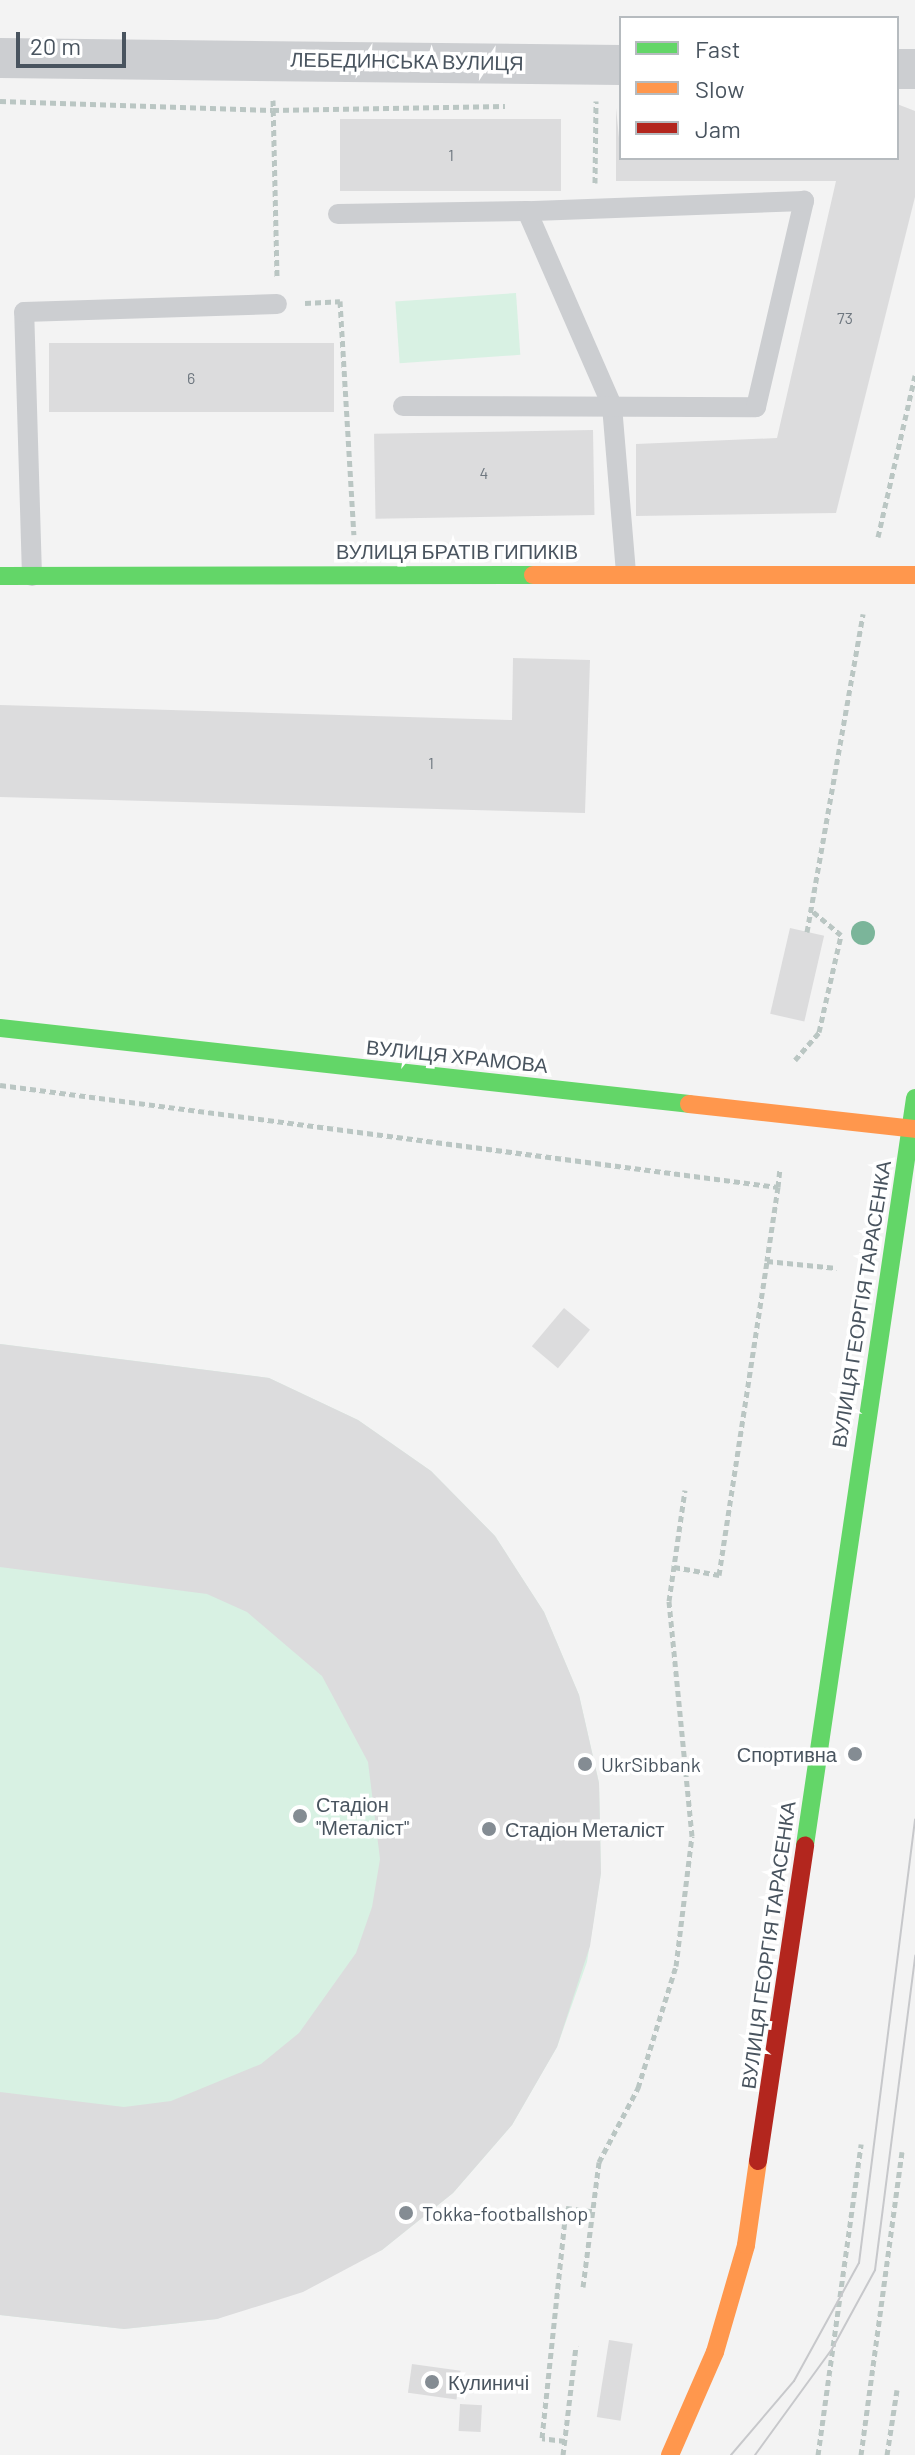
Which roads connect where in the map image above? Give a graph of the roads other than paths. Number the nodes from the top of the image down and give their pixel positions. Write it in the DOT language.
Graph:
graph roads {
  1 [pos="0,58"];
  2 [pos="615,80"];
  3 [pos="527,211"];
  4 [pos="338,214"];
  5 [pos="277,304"];
  6 [pos="403,406"];
  7 [pos="612,406"];
  8 [pos="626,572"];
  9 [pos="915,575"];
  10 [pos="0,576"];
  11 [pos="32,576"];
  12 [pos="0,1028"];
  13 [pos="915,1098"];
  14 [pos="912,1129"];
  15 [pos="670,2455"];
  1 -- 2 [label="street, ЛЕБЕДИНСЬКА ВУЛИЦЯ"];
  3 -- 4 [label="lane"];
  3 -- 7 [label="lane"];
  3 -- 7 [label="lane"];
  5 -- 11 [label="lane"];
  6 -- 7 [label="lane"];
  7 -- 8 [label="lane"];
  8 -- 9 [label="street, ВУЛИЦЯ БРАТІВ ГИПИКІВ"];
  8 -- 11 [label="street, ВУЛИЦЯ БРАТІВ ГИПИКІВ"];
  10 -- 11 [label="street, ВУЛИЦЯ БРАТІВ ГИПИКІВ"];
  12 -- 14 [label="street, ВУЛИЦЯ ХРАМОВА"];
  13 -- 14 [label="street, ВУЛИЦЯ ГЕОРГІЯ ТАРАСЕНКА"];
  14 -- 15 [label="street, ВУЛИЦЯ ГЕОРГІЯ ТАРАСЕНКА"];
}
